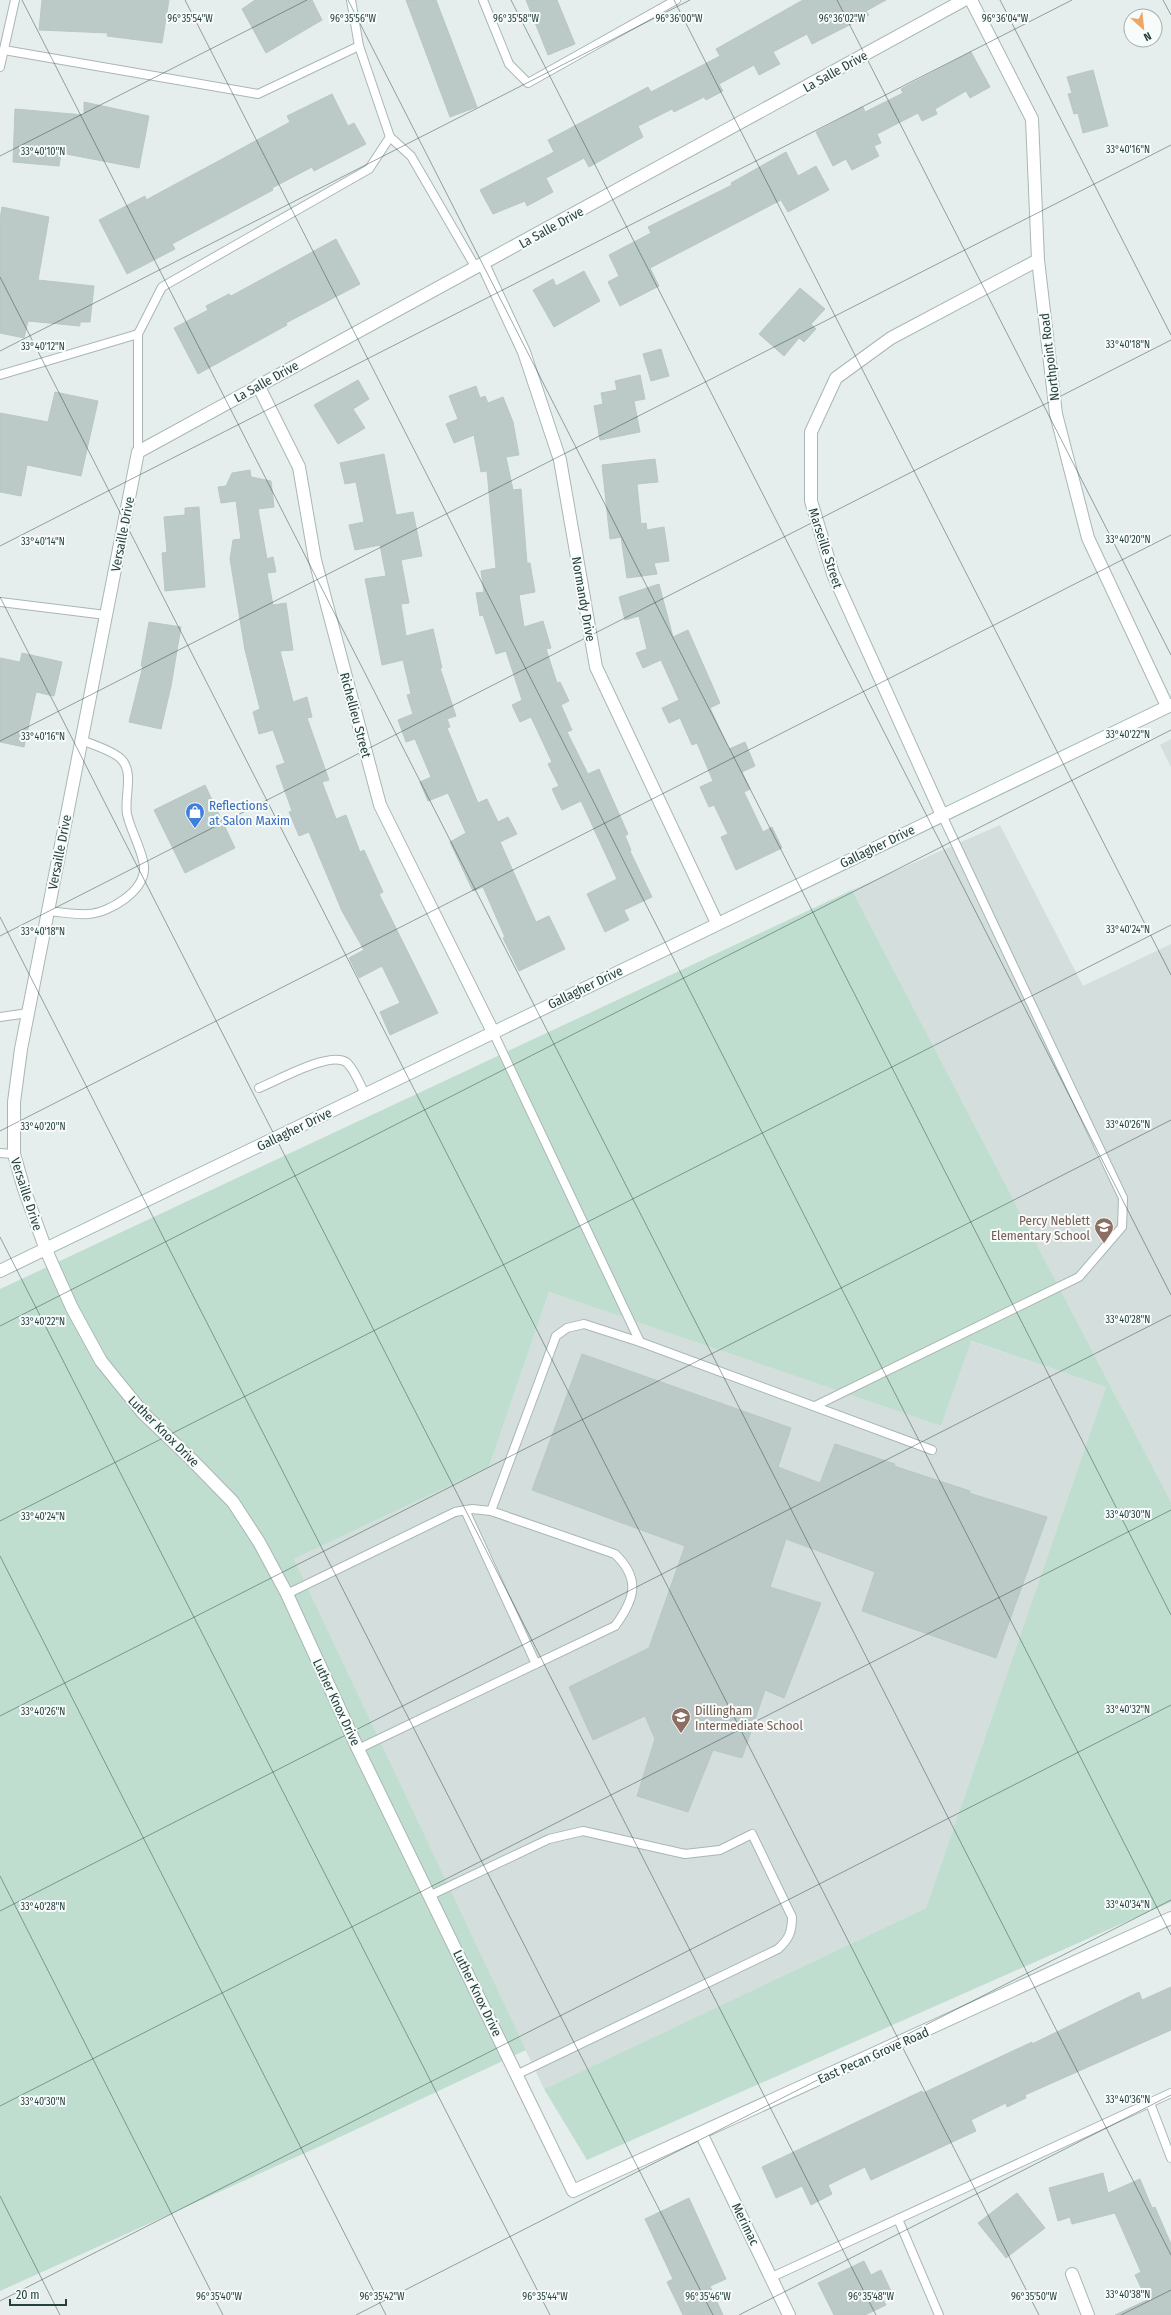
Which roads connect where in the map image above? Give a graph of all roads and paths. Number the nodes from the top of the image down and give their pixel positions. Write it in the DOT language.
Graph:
graph roads {
  1 [pos="15,0"];
  2 [pos="351,0"];
  3 [pos="483,0"];
  4 [pos="676,0"];
  5 [pos="964,0"];
  6 [pos="971,0"];
  7 [pos="359,46"];
  8 [pos="4,50"];
  9 [pos="0,67"];
  10 [pos="390,136"];
  11 [pos="1038,260"];
  12 [pos="479,266"];
  13 [pos="138,334"];
  14 [pos="0,375"];
  15 [pos="258,385"];
  16 [pos="138,452"];
  17 [pos="0,602"];
  18 [pos="106,615"];
  19 [pos="1170,708"];
  20 [pos="82,740"];
  21 [pos="942,815"];
  22 [pos="48,911"];
  23 [pos="717,923"];
  24 [pos="28,1013"];
  25 [pos="0,1016"];
  26 [pos="493,1032"];
  27 [pos="259,1088"];
  28 [pos="365,1094"];
  29 [pos="0,1153"];
  30 [pos="14,1154"];
  31 [pos="46,1250"];
  32 [pos="0,1271"];
  33 [pos="640,1342"];
  34 [pos="815,1406"];
  35 [pos="932,1450"];
  36 [pos="465,1510"];
  37 [pos="491,1511"];
  38 [pos="287,1594"];
  39 [pos="536,1664"];
  40 [pos="358,1749"];
  41 [pos="431,1895"];
  42 [pos="1171,1918"];
  43 [pos="518,2074"];
  44 [pos="1171,2094"];
  45 [pos="1150,2103"];
  46 [pos="701,2133"];
  47 [pos="1171,2158"];
  48 [pos="573,2191"];
  49 [pos="898,2219"];
  50 [pos="1072,2274"];
  51 [pos="772,2277"];
  52 [pos="790,2315"];
  53 [pos="939,2315"];
  54 [pos="1088,2315"];
  1 -- 8 [label="lane"];
  2 -- 7 [label="lane"];
  3 -- 4 [label="lane"];
  5 -- 12 [label="street, La Salle Drive"];
  6 -- 11 [label="street, Northpoint Road"];
  7 -- 8 [label="lane"];
  7 -- 10 [label="lane"];
  8 -- 9 [label="lane"];
  10 -- 12 [label="lane"];
  10 -- 13 [label="lane"];
  11 -- 19 [label="street, Northpoint Road"];
  11 -- 21 [label="street, Marseille Street"];
  12 -- 15 [label="street, La Salle Drive"];
  12 -- 23 [label="street, Normandy Drive"];
  13 -- 14 [label="lane"];
  13 -- 16 [label="lane"];
  15 -- 16 [label="street, La Salle Drive"];
  15 -- 26 [label="street, Richellieu Street"];
  16 -- 18 [label="street, Versaille Drive"];
  17 -- 18 [label="lane"];
  18 -- 20 [label="street, Versaille Drive"];
  19 -- 21 [label="street, Gallagher Drive"];
  20 -- 22 [label="street, Versaille Drive"];
  20 -- 22 [label="lane"];
  21 -- 23 [label="street, Gallagher Drive"];
  21 -- 34 [label="lane"];
  22 -- 24 [label="street, Versaille Drive"];
  23 -- 26 [label="street, Gallagher Drive"];
  24 -- 25 [label="lane"];
  24 -- 30 [label="street, Versaille Drive"];
  26 -- 28 [label="street, Gallagher Drive"];
  26 -- 33 [label="lane"];
  27 -- 28 [label="lane"];
  28 -- 31 [label="street, Gallagher Drive"];
  29 -- 30 [label="lane"];
  30 -- 31 [label="street, Versaille Drive"];
  31 -- 32 [label="street, Gallagher Drive"];
  31 -- 38 [label="street, Luther Knox Drive"];
  33 -- 34 [label="lane"];
  33 -- 37 [label="lane"];
  34 -- 35 [label="lane"];
  36 -- 37 [label="lane"];
  36 -- 38 [label="lane"];
  36 -- 39 [label="lane"];
  37 -- 39 [label="lane"];
  38 -- 40 [label="street, Luther Knox Drive"];
  39 -- 40 [label="lane"];
  40 -- 41 [label="street, Luther Knox Drive"];
  41 -- 43 [label="street, Luther Knox Drive"];
  41 -- 43 [label="lane"];
  42 -- 46 [label="street, East Pecan Grove Road"];
  43 -- 48 [label="street, Luther Knox Drive"];
  44 -- 45 [label="lane"];
  45 -- 47 [label="lane"];
  45 -- 49 [label="lane"];
  46 -- 48 [label="street, East Pecan Grove Road"];
  46 -- 51 [label="street, Merimac"];
  49 -- 51 [label="lane"];
  49 -- 53 [label="lane"];
  50 -- 54 [label="street"];
  51 -- 52 [label="street, Merimac"];
}
